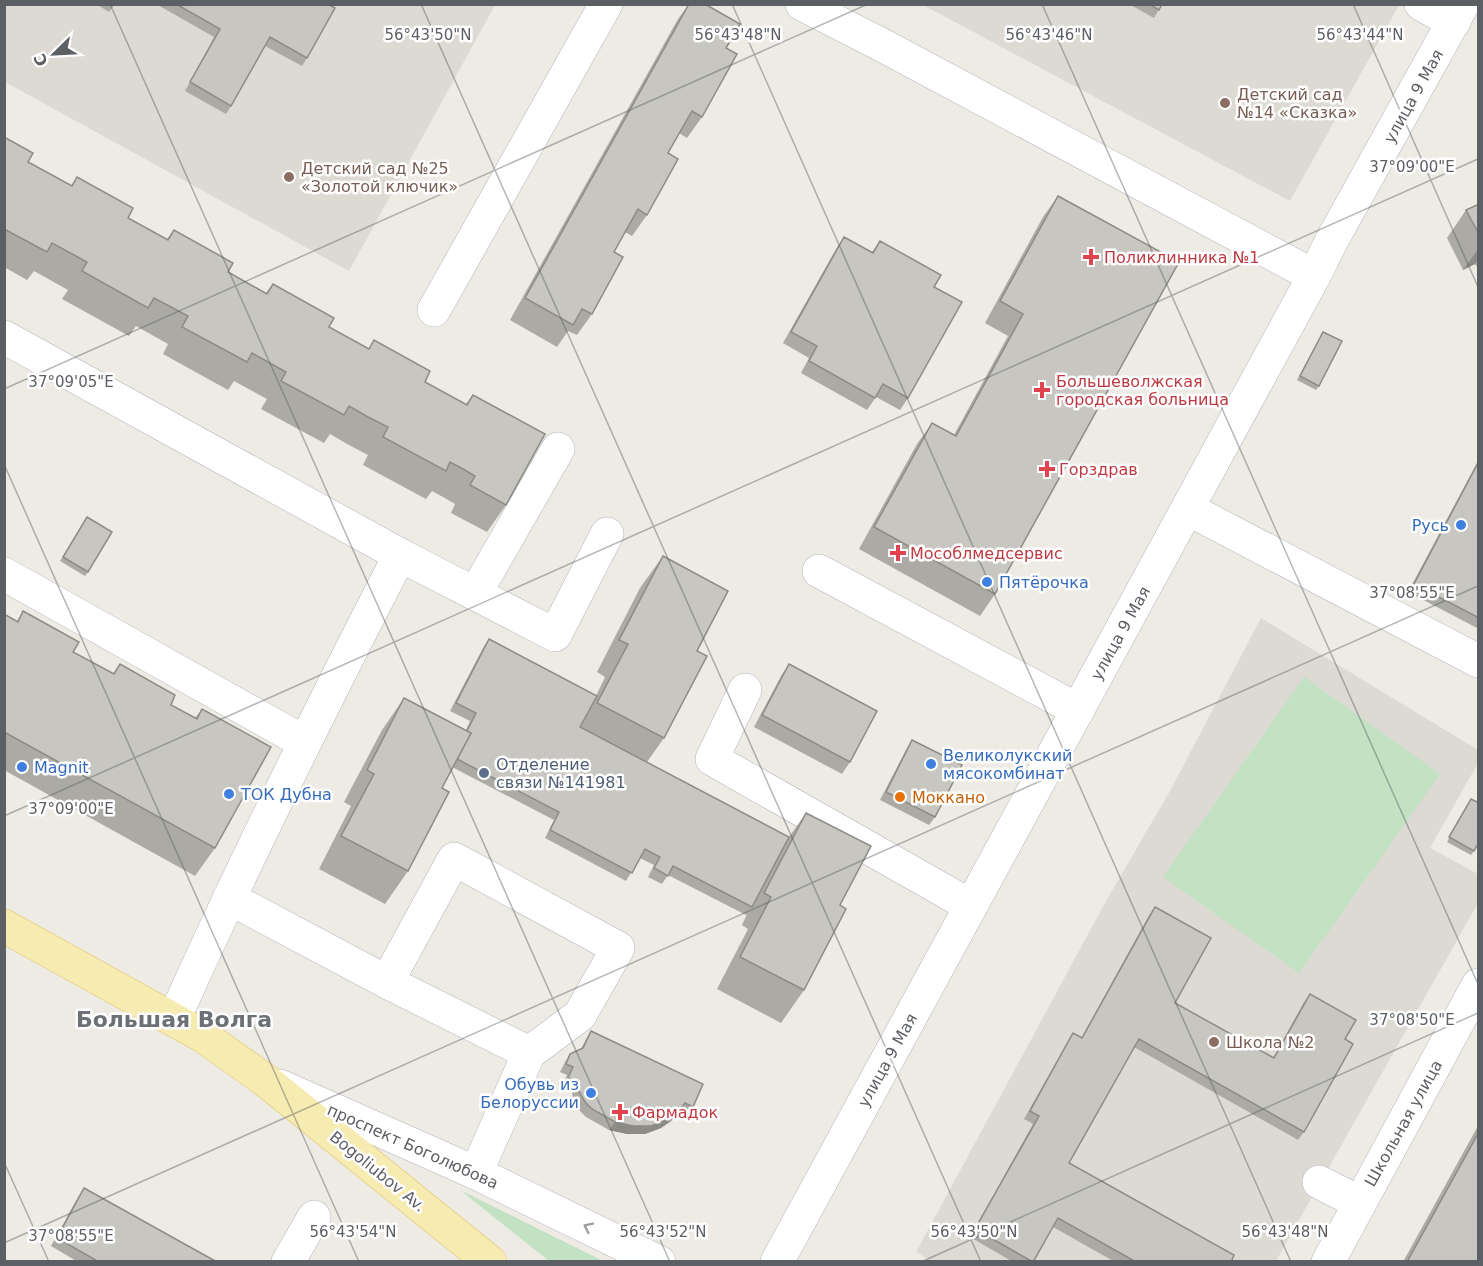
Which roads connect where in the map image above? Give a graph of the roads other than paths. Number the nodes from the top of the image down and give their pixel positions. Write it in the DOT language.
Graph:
graph roads {
  1 [pos="606,4"];
  2 [pos="802,4"];
  3 [pos="1421,4"];
  4 [pos="1459,14"];
  5 [pos="1314,276"];
  6 [pos="434,310"];
  7 [pos="4,337"];
  8 [pos="558,449"];
  9 [pos="1188,509"];
  10 [pos="607,534"];
  11 [pos="400,555"];
  12 [pos="819,571"];
  13 [pos="4,574"];
  14 [pos="475,594"];
  15 [pos="1479,661"];
  16 [pos="745,690"];
  17 [pos="1078,710"];
  18 [pos="304,742"];
  19 [pos="230,898"];
  20 [pos="971,906"];
  21 [pos="4,926"];
  22 [pos="387,982"];
  23 [pos="1479,985"];
  24 [pos="174,1019"];
  25 [pos="529,1053"];
  26 [pos="266,1080"];
  27 [pos="476,1173"];
  28 [pos="1319,1182"];
  29 [pos="1360,1203"];
  30 [pos="314,1217"];
  31 [pos="288,1262"];
  32 [pos="490,1262"];
  33 [pos="659,1262"];
  34 [pos="777,1262"];
  35 [pos="1328,1262"];
  1 -- 6 [label="street"];
  2 -- 5 [label="street"];
  3 -- 4 [label="street"];
  4 -- 5 [label="street, улица 9 Мая"];
  5 -- 9 [label="street, улица 9 Мая"];
  7 -- 11 [label="street"];
  8 -- 14 [label="street"];
  9 -- 15 [label="street"];
  9 -- 17 [label="street, улица 9 Мая"];
  10 -- 14 [label="street"];
  11 -- 14 [label="street"];
  11 -- 18 [label="street"];
  12 -- 17 [label="street"];
  13 -- 18 [label="street"];
  16 -- 20 [label="street"];
  17 -- 20 [label="street, улица 9 Мая"];
  18 -- 19 [label="street"];
  19 -- 22 [label="street"];
  19 -- 24 [label="street"];
  20 -- 34 [label="street, улица 9 Мая"];
  21 -- 24 [label="main road"];
  22 -- 25 [label="street"];
  22 -- 25 [label="street"];
  23 -- 29 [label="street, Школьная улица"];
  24 -- 26 [label="main road, проспект Боголюбова"];
  25 -- 27 [label="street"];
  26 -- 27 [label="street, проспект Боголюбова"];
  26 -- 32 [label="main road, Bogoliubov Av."];
  33 -- 27 [label="street, проспект Боголюбова, one-way"];
  28 -- 29 [label="street"];
  29 -- 35 [label="street, Школьная улица"];
  30 -- 31 [label="street"];
}
